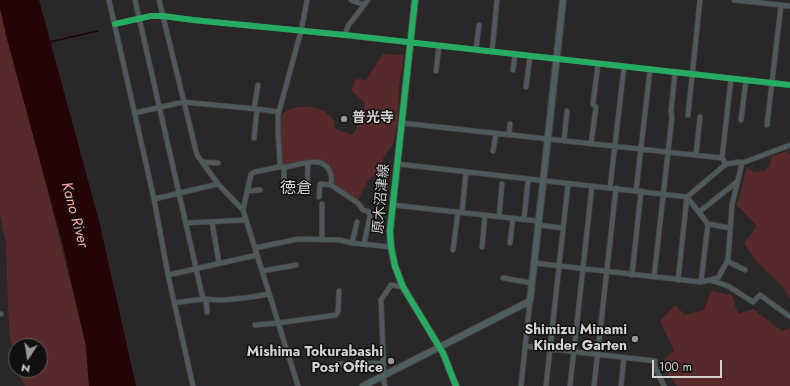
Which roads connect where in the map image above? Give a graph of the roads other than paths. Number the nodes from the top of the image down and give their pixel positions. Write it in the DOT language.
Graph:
graph roads {
  1 [pos="109,0"];
  2 [pos="135,0"];
  3 [pos="159,0"];
  4 [pos="307,0"];
  5 [pos="352,0"];
  6 [pos="368,0"];
  7 [pos="415,0"];
  8 [pos="498,0"];
  9 [pos="564,0"];
  10 [pos="700,0"];
  11 [pos="734,0"];
  12 [pos="364,5"];
  13 [pos="781,5"];
  14 [pos="790,6"];
  15 [pos="163,16"];
  16 [pos="140,19"];
  17 [pos="115,24"];
  18 [pos="479,25"];
  19 [pos="301,31"];
  20 [pos="345,35"];
  21 [pos="410,43"];
  22 [pos="439,46"];
  23 [pos="476,50"];
  24 [pos="492,52"];
  25 [pos="515,55"];
  26 [pos="530,56"];
  27 [pos="557,60"];
  28 [pos="598,64"];
  29 [pos="624,67"];
  30 [pos="513,70"];
  31 [pos="650,70"];
  32 [pos="436,71"];
  33 [pos="675,73"];
  34 [pos="692,74"];
  35 [pos="731,79"];
  36 [pos="746,80"];
  37 [pos="772,83"];
  38 [pos="258,85"];
  39 [pos="790,85"];
  40 [pos="526,87"];
  41 [pos="184,102"];
  42 [pos="160,107"];
  43 [pos="256,109"];
  44 [pos="567,111"];
  45 [pos="279,112"];
  46 [pos="135,113"];
  47 [pos="688,115"];
  48 [pos="700,117"];
  49 [pos="741,120"];
  50 [pos="402,123"];
  51 [pos="510,124"];
  52 [pos="767,125"];
  53 [pos="496,133"];
  54 [pos="508,135"];
  55 [pos="254,138"];
  56 [pos="548,139"];
  57 [pos="564,141"];
  58 [pos="591,144"];
  59 [pos="790,145"];
  60 [pos="615,146"];
  61 [pos="641,149"];
  62 [pos="493,151"];
  63 [pos="669,152"];
  64 [pos="696,155"];
  65 [pos="722,158"];
  66 [pos="202,162"];
  67 [pos="742,162"];
  68 [pos="218,163"];
  69 [pos="308,163"];
  70 [pos="398,164"];
  71 [pos="726,164"];
  72 [pos="281,167"];
  73 [pos="466,172"];
  74 [pos="528,180"];
  75 [pos="738,181"];
  76 [pos="544,182"];
  77 [pos="218,184"];
  78 [pos="502,184"];
  79 [pos="568,184"];
  80 [pos="331,185"];
  81 [pos="592,186"];
  82 [pos="307,188"];
  83 [pos="610,188"];
  84 [pos="616,188"];
  85 [pos="260,190"];
  86 [pos="246,191"];
  87 [pos="284,191"];
  88 [pos="639,191"];
  89 [pos="179,194"];
  90 [pos="664,194"];
  91 [pos="319,197"];
  92 [pos="687,197"];
  93 [pos="154,199"];
  94 [pos="322,204"];
  95 [pos="393,205"];
  96 [pos="243,210"];
  97 [pos="460,212"];
  98 [pos="699,212"];
  99 [pos="486,215"];
  100 [pos="499,217"];
  101 [pos="513,218"];
  102 [pos="246,220"];
  103 [pos="524,220"];
  104 [pos="212,222"];
  105 [pos="357,222"];
  106 [pos="186,223"];
  107 [pos="538,223"];
  108 [pos="708,224"];
  109 [pos="563,228"];
  110 [pos="730,228"];
  111 [pos="322,239"];
  112 [pos="352,243"];
  113 [pos="510,243"];
  114 [pos="364,244"];
  115 [pos="482,246"];
  116 [pos="391,247"];
  117 [pos="255,248"];
  118 [pos="454,250"];
  119 [pos="257,255"];
  120 [pos="727,262"];
  121 [pos="220,263"];
  122 [pos="534,263"];
  123 [pos="296,265"];
  124 [pos="559,266"];
  125 [pos="582,269"];
  126 [pos="196,270"];
  127 [pos="745,270"];
  128 [pos="262,271"];
  129 [pos="607,272"];
  130 [pos="168,275"];
  131 [pos="632,275"];
  132 [pos="654,277"];
  133 [pos="503,278"];
  134 [pos="678,280"];
  135 [pos="710,280"];
  136 [pos="701,282"];
  137 [pos="532,283"];
  138 [pos="403,287"];
  139 [pos="339,291"];
  140 [pos="269,294"];
  141 [pos="204,299"];
  142 [pos="530,301"];
  143 [pos="174,303"];
  144 [pos="207,312"];
  145 [pos="789,316"];
  146 [pos="278,323"];
  147 [pos="256,325"];
  148 [pos="525,346"];
  149 [pos="440,347"];
  150 [pos="550,349"];
  151 [pos="574,351"];
  152 [pos="598,354"];
  153 [pos="624,357"];
  154 [pos="383,363"];
  155 [pos="338,364"];
  156 [pos="383,375"];
  157 [pos="193,386"];
  158 [pos="298,386"];
  159 [pos="362,386"];
  160 [pos="385,386"];
  161 [pos="456,386"];
  162 [pos="521,386"];
  163 [pos="546,386"];
  164 [pos="570,386"];
  165 [pos="594,386"];
  166 [pos="621,386"];
  167 [pos="664,386"];
  1 -- 17 [label="street"];
  2 -- 16 [label="street"];
  3 -- 15 [label="street"];
  4 -- 19 [label="street"];
  5 -- 12 [label="street"];
  6 -- 12 [label="street"];
  7 -- 21 [label="main road, 原木沼津線"];
  8 -- 24 [label="street"];
  9 -- 27 [label="main road"];
  10 -- 34 [label="street"];
  11 -- 13 [label="street"];
  12 -- 20 [label="street"];
  13 -- 14 [label="street"];
  13 -- 37 [label="street"];
  15 -- 16 [label="street"];
  15 -- 19 [label="street"];
  15 -- 41 [label="street"];
  16 -- 17 [label="street"];
  16 -- 42 [label="street"];
  17 -- 46 [label="street"];
  18 -- 23 [label="street"];
  19 -- 20 [label="street"];
  19 -- 45 [label="street"];
  20 -- 21 [label="street"];
  21 -- 22 [label="street"];
  21 -- 50 [label="main road, 原木沼津線"];
  22 -- 23 [label="street"];
  22 -- 32 [label="street"];
  23 -- 24 [label="street"];
  24 -- 25 [label="street"];
  25 -- 26 [label="street"];
  25 -- 30 [label="street"];
  26 -- 27 [label="street"];
  26 -- 40 [label="street"];
  27 -- 28 [label="street"];
  27 -- 56 [label="main road"];
  28 -- 29 [label="street"];
  28 -- 58 [label="street"];
  29 -- 31 [label="street"];
  29 -- 60 [label="street"];
  31 -- 33 [label="street"];
  31 -- 61 [label="street"];
  33 -- 34 [label="street"];
  33 -- 63 [label="street"];
  34 -- 35 [label="street"];
  34 -- 47 [label="street"];
  35 -- 36 [label="street"];
  35 -- 65 [label="street"];
  36 -- 37 [label="street"];
  36 -- 49 [label="street"];
  37 -- 39 [label="street"];
  37 -- 52 [label="street"];
  38 -- 43 [label="street"];
  41 -- 42 [label="street"];
  41 -- 43 [label="street"];
  41 -- 66 [label="street"];
  42 -- 46 [label="street"];
  42 -- 89 [label="street"];
  43 -- 45 [label="street"];
  43 -- 55 [label="street"];
  44 -- 57 [label="street"];
  45 -- 72 [label="street"];
  46 -- 93 [label="street"];
  48 -- 64 [label="street"];
  50 -- 53 [label="street"];
  50 -- 70 [label="main road, 原木沼津線"];
  51 -- 54 [label="street"];
  53 -- 54 [label="street"];
  53 -- 62 [label="street"];
  54 -- 56 [label="street"];
  56 -- 57 [label="street"];
  56 -- 76 [label="main road"];
  57 -- 58 [label="street"];
  58 -- 60 [label="street"];
  59 -- 67 [label="street"];
  60 -- 61 [label="street"];
  60 -- 83 [label="street"];
  61 -- 63 [label="street"];
  61 -- 88 [label="street"];
  63 -- 64 [label="street"];
  63 -- 90 [label="street"];
  64 -- 65 [label="street"];
  65 -- 71 [label="street"];
  66 -- 68 [label="street"];
  66 -- 77 [label="street"];
  67 -- 71 [label="street"];
  67 -- 75 [label="street"];
  69 -- 72 [label="street"];
  69 -- 80 [label="street"];
  69 -- 82 [label="street"];
  70 -- 73 [label="street"];
  70 -- 95 [label="main road, 原木沼津線"];
  71 -- 92 [label="street"];
  72 -- 86 [label="street"];
  72 -- 87 [label="street"];
  73 -- 74 [label="street"];
  73 -- 97 [label="street"];
  74 -- 76 [label="street"];
  74 -- 103 [label="street"];
  75 -- 98 [label="street"];
  75 -- 110 [label="street"];
  76 -- 79 [label="street"];
  76 -- 107 [label="main road"];
  77 -- 89 [label="street"];
  77 -- 96 [label="street"];
  78 -- 100 [label="street"];
  79 -- 81 [label="street"];
  79 -- 109 [label="street"];
  80 -- 91 [label="street"];
  80 -- 114 [label="street"];
  81 -- 83 [label="street"];
  81 -- 125 [label="street"];
  83 -- 84 [label="street"];
  84 -- 88 [label="street"];
  84 -- 129 [label="street"];
  85 -- 86 [label="street"];
  86 -- 96 [label="street"];
  88 -- 90 [label="street"];
  88 -- 131 [label="street"];
  89 -- 93 [label="street"];
  89 -- 106 [label="street"];
  90 -- 92 [label="street"];
  90 -- 132 [label="street"];
  92 -- 98 [label="street"];
  92 -- 134 [label="street"];
  93 -- 130 [label="street"];
  94 -- 111 [label="street"];
  95 -- 97 [label="street"];
  95 -- 116 [label="main road, 原木沼津線"];
  96 -- 102 [label="street"];
  97 -- 99 [label="street"];
  97 -- 118 [label="street"];
  98 -- 108 [label="street"];
  99 -- 100 [label="street"];
  99 -- 115 [label="street"];
  100 -- 101 [label="street"];
  101 -- 103 [label="street"];
  101 -- 113 [label="street"];
  102 -- 104 [label="street"];
  102 -- 117 [label="street"];
  103 -- 107 [label="street"];
  104 -- 106 [label="street"];
  104 -- 121 [label="street"];
  105 -- 112 [label="street"];
  106 -- 126 [label="street"];
  107 -- 109 [label="street"];
  107 -- 122 [label="main road"];
  108 -- 110 [label="street"];
  108 -- 136 [label="street"];
  109 -- 124 [label="street"];
  110 -- 120 [label="street"];
  111 -- 112 [label="street"];
  111 -- 117 [label="street"];
  112 -- 114 [label="street"];
  114 -- 116 [label="street"];
  116 -- 138 [label="main road, 原木沼津線"];
  117 -- 119 [label="street"];
  119 -- 121 [label="street"];
  119 -- 128 [label="street"];
  120 -- 127 [label="street"];
  120 -- 135 [label="street"];
  121 -- 126 [label="street"];
  122 -- 124 [label="street"];
  122 -- 137 [label="main road"];
  123 -- 128 [label="street"];
  124 -- 125 [label="street"];
  124 -- 150 [label="street"];
  125 -- 129 [label="street"];
  125 -- 151 [label="street"];
  126 -- 130 [label="street"];
  126 -- 141 [label="street"];
  128 -- 140 [label="street"];
  129 -- 131 [label="street"];
  129 -- 152 [label="street"];
  130 -- 143 [label="street"];
  131 -- 132 [label="street"];
  132 -- 134 [label="street"];
  133 -- 137 [label="street"];
  134 -- 136 [label="street"];
  135 -- 136 [label="street"];
  135 -- 145 [label="street"];
  137 -- 142 [label="main road"];
  138 -- 149 [label="main road, 原木沼津線"];
  138 -- 154 [label="street"];
  139 -- 146 [label="street"];
  140 -- 141 [label="street"];
  140 -- 146 [label="street"];
  141 -- 143 [label="street"];
  141 -- 144 [label="street"];
  142 -- 148 [label="street"];
  142 -- 149 [label="main road"];
  143 -- 157 [label="street"];
  146 -- 147 [label="street"];
  146 -- 158 [label="street"];
  148 -- 150 [label="street"];
  148 -- 162 [label="street"];
  149 -- 156 [label="main road"];
  149 -- 161 [label="main road, 原木沼津線"];
  150 -- 151 [label="street"];
  150 -- 163 [label="street"];
  151 -- 152 [label="street"];
  151 -- 164 [label="street"];
  152 -- 153 [label="street"];
  152 -- 165 [label="street"];
  153 -- 166 [label="street"];
  153 -- 167 [label="street"];
  154 -- 155 [label="street"];
  154 -- 156 [label="street"];
  156 -- 159 [label="main road"];
  156 -- 160 [label="street"];
}
